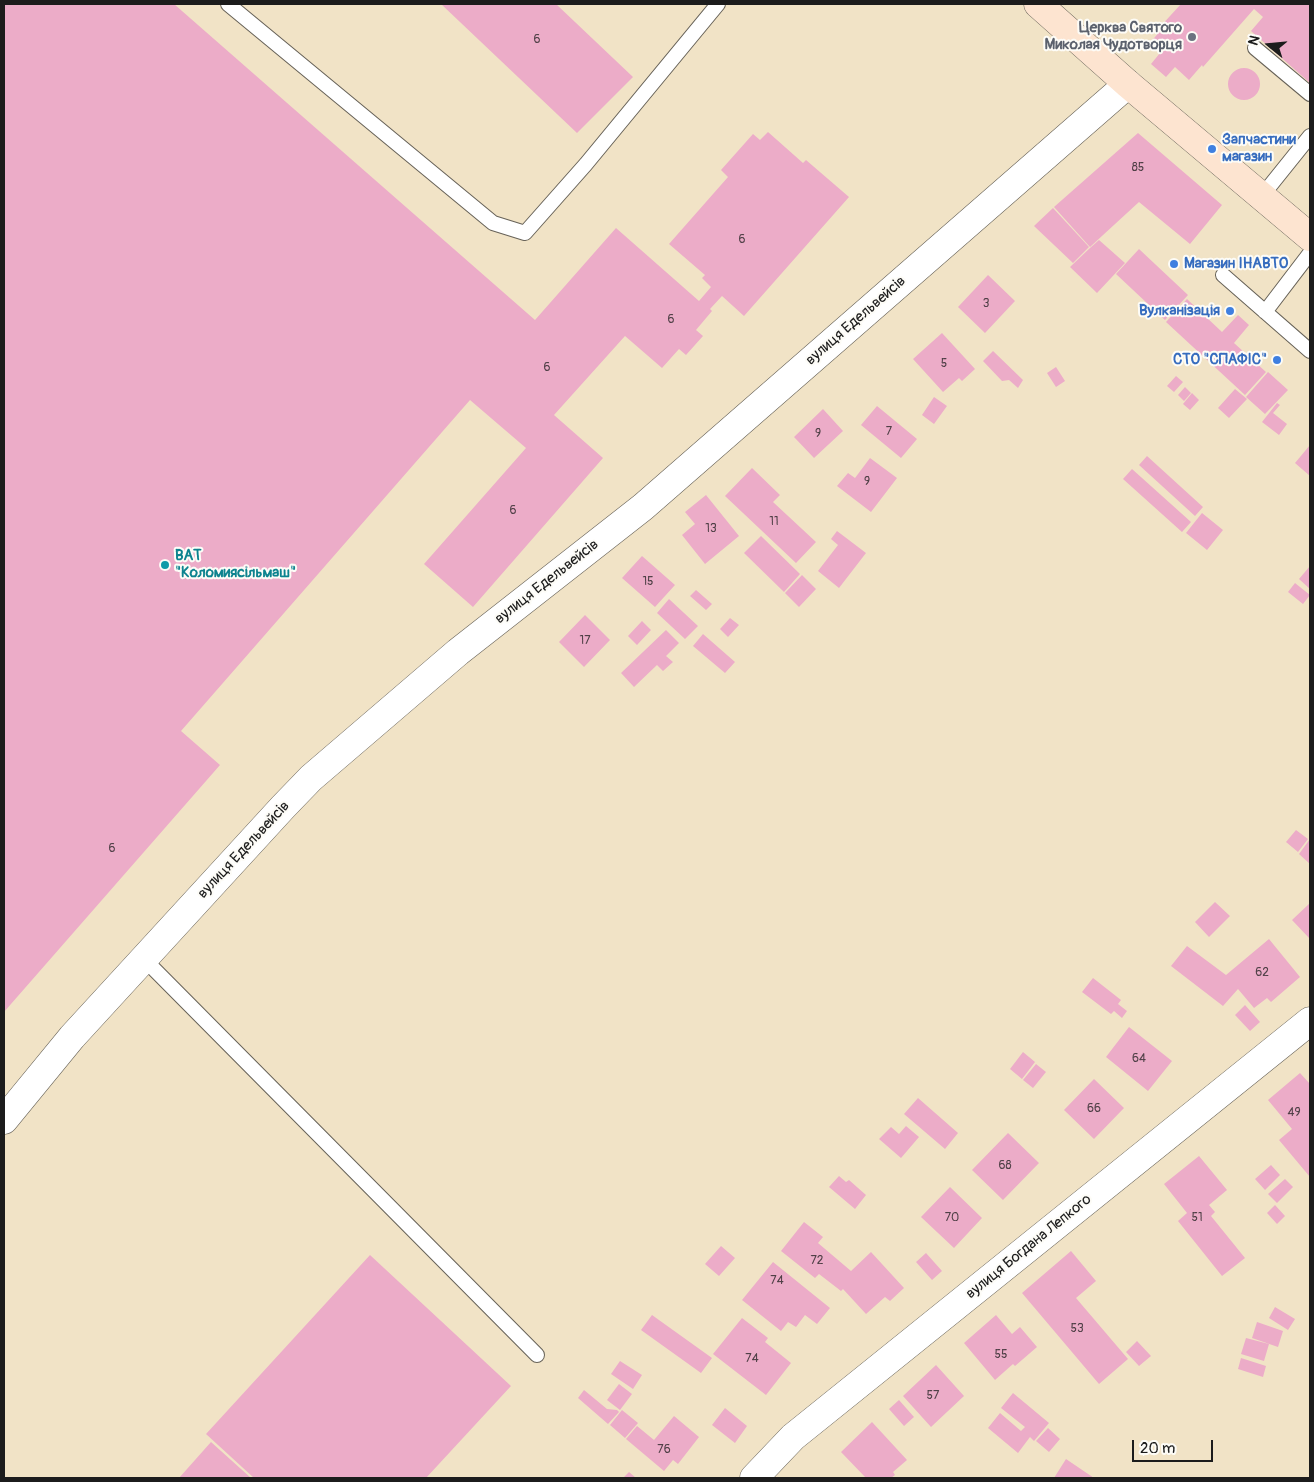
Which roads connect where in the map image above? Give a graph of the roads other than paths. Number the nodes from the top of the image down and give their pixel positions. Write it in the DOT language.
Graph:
graph roads {
  1 [pos="228,4"];
  2 [pos="718,4"];
  3 [pos="1038,4"];
  4 [pos="1255,48"];
  5 [pos="1128,84"];
  6 [pos="1310,94"];
  7 [pos="1310,136"];
  8 [pos="1261,197"];
  9 [pos="1310,237"];
  10 [pos="1310,253"];
  11 [pos="1223,274"];
  12 [pos="1265,312"];
  13 [pos="1310,350"];
  14 [pos="143,958"];
  15 [pos="1310,1021"];
  16 [pos="4,1120"];
  17 [pos="538,1355"];
  18 [pos="754,1478"];
  1 -- 2 [label="lane"];
  3 -- 5 [label="street"];
  4 -- 6 [label="lane"];
  5 -- 8 [label="street"];
  5 -- 14 [label="street, вулиця Едельвейсів"];
  7 -- 8 [label="lane"];
  8 -- 9 [label="street"];
  10 -- 12 [label="lane"];
  11 -- 12 [label="lane"];
  12 -- 13 [label="lane"];
  14 -- 16 [label="street, вулиця Едельвейсів"];
  14 -- 17 [label="lane"];
  15 -- 18 [label="street, вулиця Богдана Лепкого"];
}
